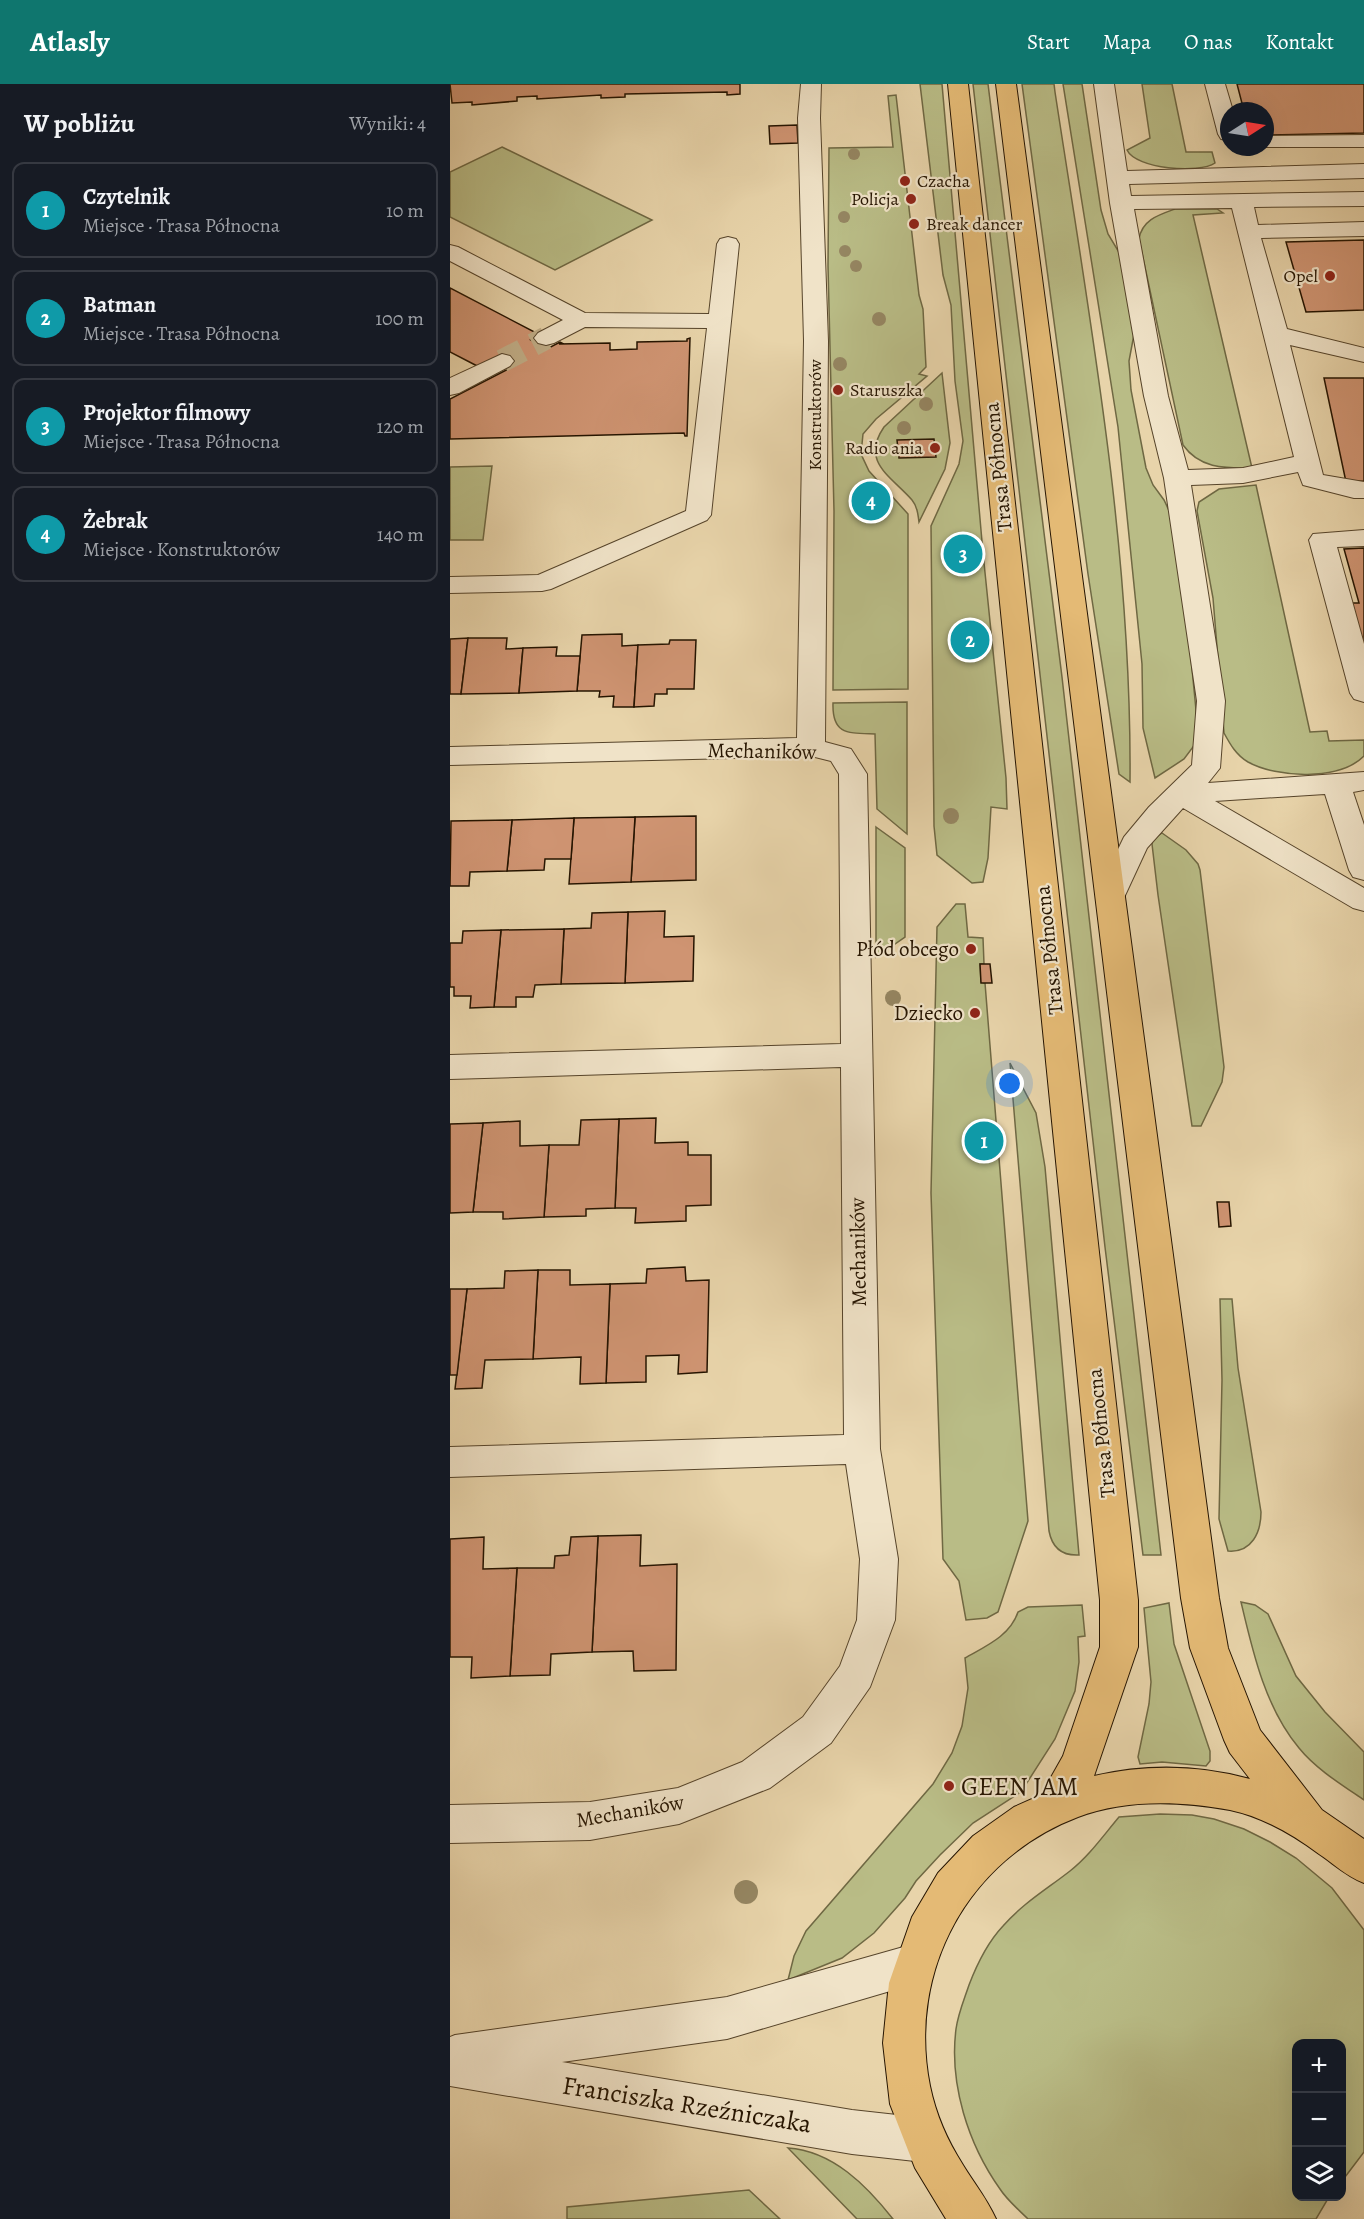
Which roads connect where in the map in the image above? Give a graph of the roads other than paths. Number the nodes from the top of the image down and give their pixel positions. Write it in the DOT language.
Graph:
graph roads {
  1 [pos="811,84"];
  2 [pos="958,84"];
  3 [pos="1006,84"];
  4 [pos="1104,84"];
  5 [pos="1215,84"];
  6 [pos="1220,102"];
  7 [pos="1339,141"];
  8 [pos="1364,141"];
  9 [pos="1274,142"];
  10 [pos="1235,156"];
  11 [pos="1357,171"];
  12 [pos="1239,174"];
  13 [pos="1117,178"];
  14 [pos="1364,199"];
  15 [pos="1242,201"];
  16 [pos="1121,203"];
  17 [pos="1364,229"];
  18 [pos="1248,232"];
  19 [pos="728,244"];
  20 [pos="450,252"];
  21 [pos="581,320"];
  22 [pos="720,321"];
  23 [pos="1276,334"];
  24 [pos="546,338"];
  25 [pos="1364,355"];
  26 [pos="502,361"];
  27 [pos="450,388"];
  28 [pos="1308,461"];
  29 [pos="1177,478"];
  30 [pos="1364,490"];
  31 [pos="1364,538"];
  32 [pos="450,585"];
  33 [pos="1364,693"];
  34 [pos="811,747"];
  35 [pos="450,756"];
  36 [pos="1350,782"];
  37 [pos="1181,794"];
  38 [pos="1364,870"];
  39 [pos="1111,895"];
  40 [pos="1364,901"];
  41 [pos="857,1055"];
  42 [pos="450,1067"];
  43 [pos="861,1449"];
  44 [pos="450,1462"];
  45 [pos="1057,1804"];
  46 [pos="1307,1822"];
  47 [pos="450,1824"];
  48 [pos="1364,1864"];
  49 [pos="914,1964"];
  50 [pos="450,2057"];
  51 [pos="450,2065"];
  52 [pos="924,2140"];
  53 [pos="973,2219"];
  1 -- 34 [label="street, Konstruktorów"];
  2 -- 45 [label="main road, Trasa Północna"];
  3 -- 39 [label="main road"];
  4 -- 13 [label="street"];
  5 -- 6 [label="street"];
  7 -- 8 [label="street"];
  7 -- 9 [label="street"];
  7 -- 11 [label="street"];
  10 -- 12 [label="street"];
  11 -- 12 [label="street"];
  12 -- 13 [label="street"];
  13 -- 16 [label="street"];
  14 -- 15 [label="street"];
  15 -- 16 [label="street"];
  15 -- 18 [label="street"];
  16 -- 29 [label="street"];
  17 -- 18 [label="street"];
  18 -- 23 [label="street"];
  19 -- 22 [label="street"];
  20 -- 21 [label="street"];
  21 -- 22 [label="street"];
  21 -- 24 [label="street"];
  22 -- 32 [label="street"];
  23 -- 25 [label="street"];
  23 -- 28 [label="street"];
  26 -- 27 [label="street"];
  28 -- 29 [label="street"];
  28 -- 30 [label="street"];
  29 -- 37 [label="street"];
  31 -- 33 [label="street"];
  34 -- 35 [label="street, Mechaników"];
  34 -- 41 [label="street, Mechaników"];
  36 -- 37 [label="street"];
  36 -- 38 [label="street"];
  37 -- 39 [label="street"];
  37 -- 40 [label="street"];
  39 -- 46 [label="main road"];
  41 -- 42 [label="street"];
  41 -- 43 [label="street, Mechaników"];
  43 -- 44 [label="street"];
  43 -- 47 [label="street, Mechaników"];
  45 -- 46 [label="main road"];
  45 -- 49 [label="main road"];
  46 -- 48 [label="main road"];
  49 -- 50 [label="street, Franciszka Rzeźniczaka"];
  49 -- 52 [label="main road"];
  51 -- 52 [label="street, Franciszka Rzeźniczaka"];
  52 -- 53 [label="main road"];
}
